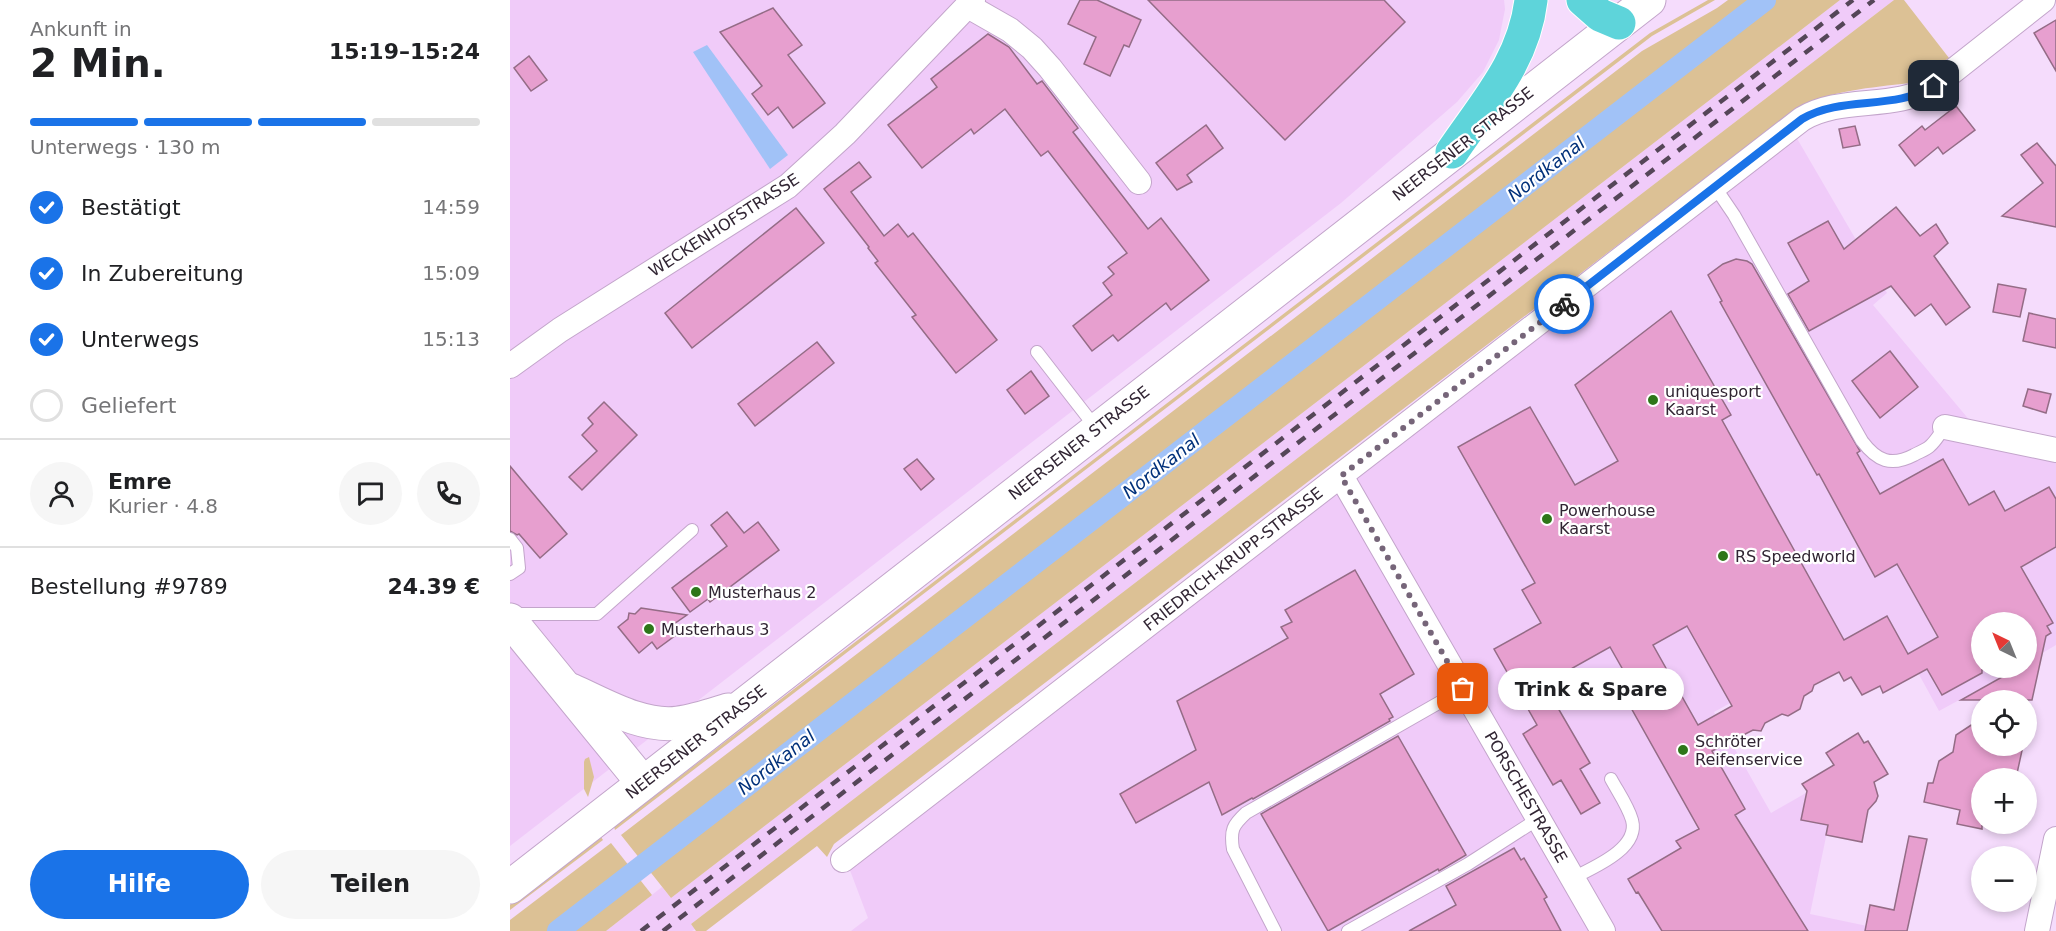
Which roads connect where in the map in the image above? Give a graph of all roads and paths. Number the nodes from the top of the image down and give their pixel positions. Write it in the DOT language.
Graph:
graph roads {
  1 [pos="1531,0"];
  2 [pos="1583,0"];
  3 [pos="1649,0"];
  4 [pos="2043,0"];
  5 [pos="970,3"];
  6 [pos="1617,11"];
  7 [pos="1452,152"];
  8 [pos="1139,182"];
  9 [pos="1715,187"];
  10 [pos="1037,352"];
  11 [pos="510,366"];
  12 [pos="1945,427"];
  13 [pos="1097,429"];
  14 [pos="2056,450"];
  15 [pos="1341,476"];
  16 [pos="692,530"];
  17 [pos="510,539"];
  18 [pos="510,574"];
  19 [pos="510,614"];
  20 [pos="510,620"];
  21 [pos="566,688"];
  22 [pos="1463,689"];
  23 [pos="747,703"];
  24 [pos="1611,779"];
  25 [pos="643,783"];
  26 [pos="1538,819"];
  27 [pos="2056,839"];
  28 [pos="843,860"];
  29 [pos="1573,879"];
  30 [pos="510,887"];
  31 [pos="1275,931"];
  32 [pos="1348,931"];
  33 [pos="1603,931"];
  34 [pos="2037,931"];
  1 -- 7 [label="highway"];
  2 -- 6 [label="highway"];
  3 -- 6 [label="main road, NEERSENER STRASSE"];
  4 -- 9 [label="street, FRIEDRICH-KRUPP-STRASSE"];
  5 -- 8 [label="street, WECKENHOFSTRASSE"];
  5 -- 11 [label="street, WECKENHOFSTRASSE"];
  6 -- 7 [label="main road, NEERSENER STRASSE"];
  7 -- 13 [label="main road, NEERSENER STRASSE"];
  9 -- 12 [label="lane"];
  9 -- 15 [label="street, FRIEDRICH-KRUPP-STRASSE"];
  10 -- 13 [label="lane"];
  12 -- 14 [label="street"];
  13 -- 23 [label="main road, NEERSENER STRASSE"];
  15 -- 22 [label="street, PORSCHESTRASSE"];
  15 -- 28 [label="street, FRIEDRICH-KRUPP-STRASSE"];
  16 -- 19 [label="lane"];
  17 -- 18 [label="lane"];
  20 -- 21 [label="main road"];
  21 -- 23 [label="main road"];
  21 -- 25 [label="main road"];
  22 -- 26 [label="street, PORSCHESTRASSE"];
  22 -- 31 [label="lane"];
  23 -- 25 [label="main road, NEERSENER STRASSE"];
  24 -- 29 [label="lane"];
  25 -- 30 [label="main road, NEERSENER STRASSE"];
  26 -- 29 [label="street, PORSCHESTRASSE"];
  26 -- 32 [label="lane"];
  27 -- 34 [label="street"];
  29 -- 33 [label="street, PORSCHESTRASSE"];
}
